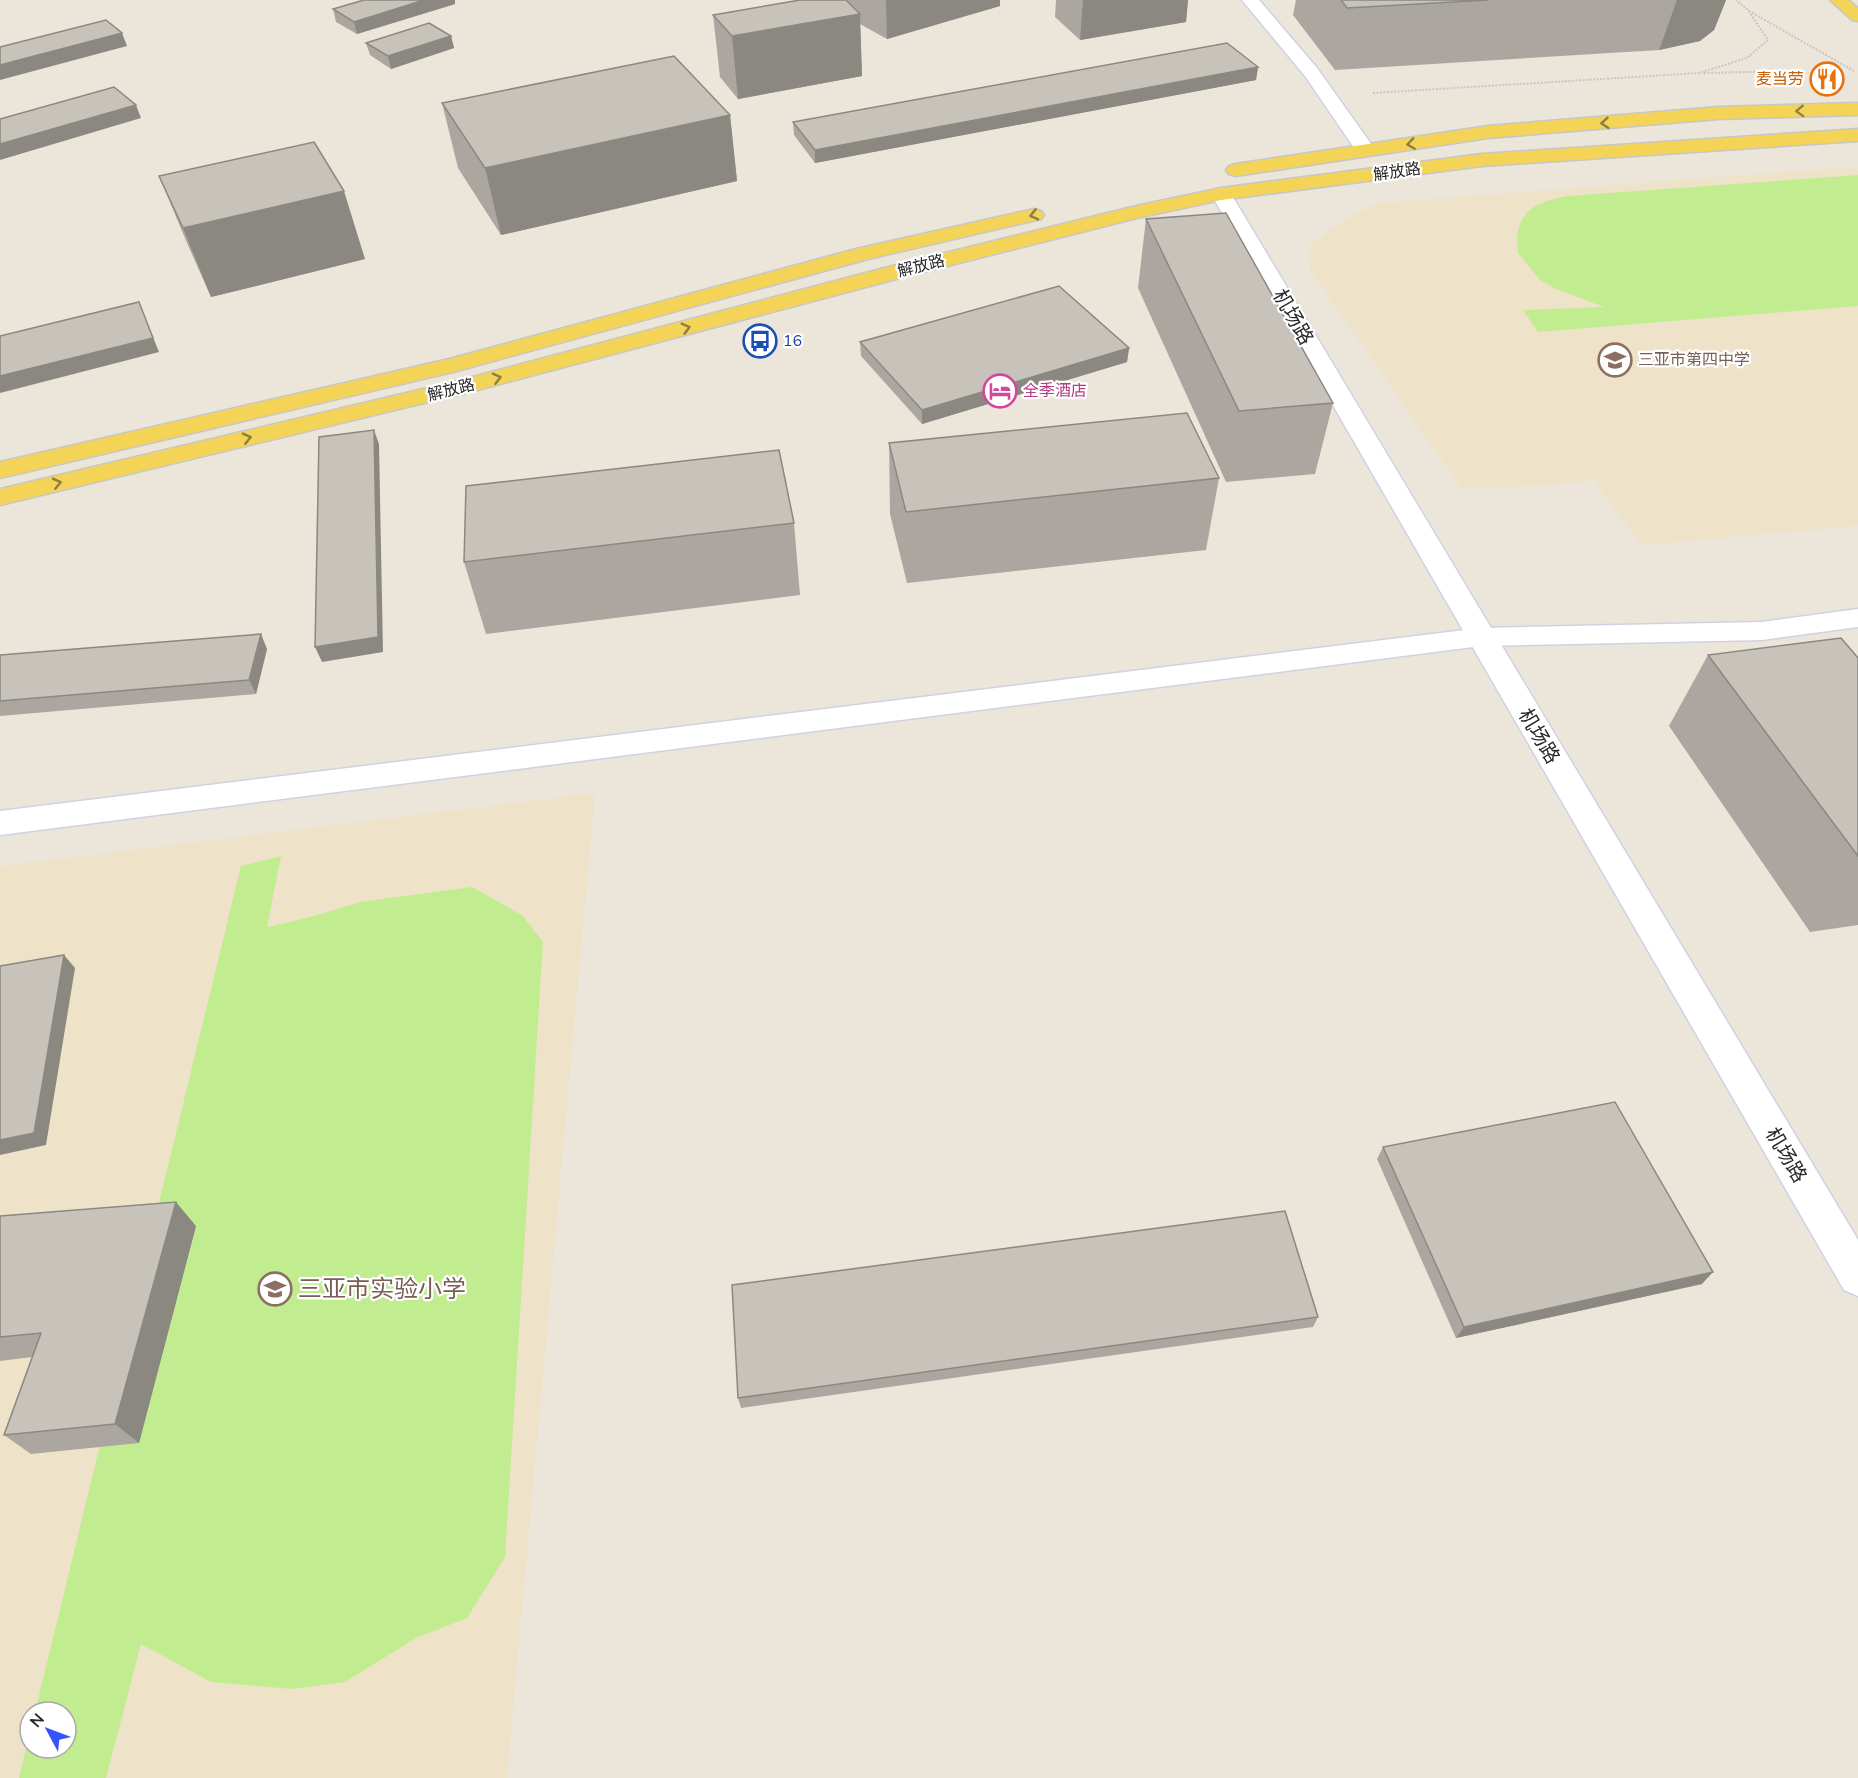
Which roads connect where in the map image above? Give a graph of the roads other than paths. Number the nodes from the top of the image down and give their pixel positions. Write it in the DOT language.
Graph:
graph roads {
  1 [pos="1251,0"];
  2 [pos="1838,0"];
  3 [pos="1858,16"];
  4 [pos="1858,108"];
  5 [pos="1858,135"];
  6 [pos="1366,151"];
  7 [pos="1221,183"];
  8 [pos="1141,190"];
  9 [pos="1118,195"];
  10 [pos="1049,211"];
  11 [pos="0,470"];
  12 [pos="0,497"];
  13 [pos="1858,618"];
  14 [pos="1481,637"];
  15 [pos="0,823"];
  16 [pos="1858,1277"];
  1 -- 6 [label="street"];
  2 -- 3 [label="main road"];
  4 -- 6 [label="main road, 解放路, one-way"];
  5 -- 7 [label="main road, 解放路"];
  6 -- 7 [label="main road, 解放路"];
  12 -- 7 [label="main road, 解放路, one-way"];
  7 -- 14 [label="street, 机场路"];
  8 -- 9 [label="main road"];
  10 -- 11 [label="main road, 解放路, one-way"];
  13 -- 14 [label="street"];
  14 -- 15 [label="street"];
  14 -- 16 [label="street, 机场路"];
}
